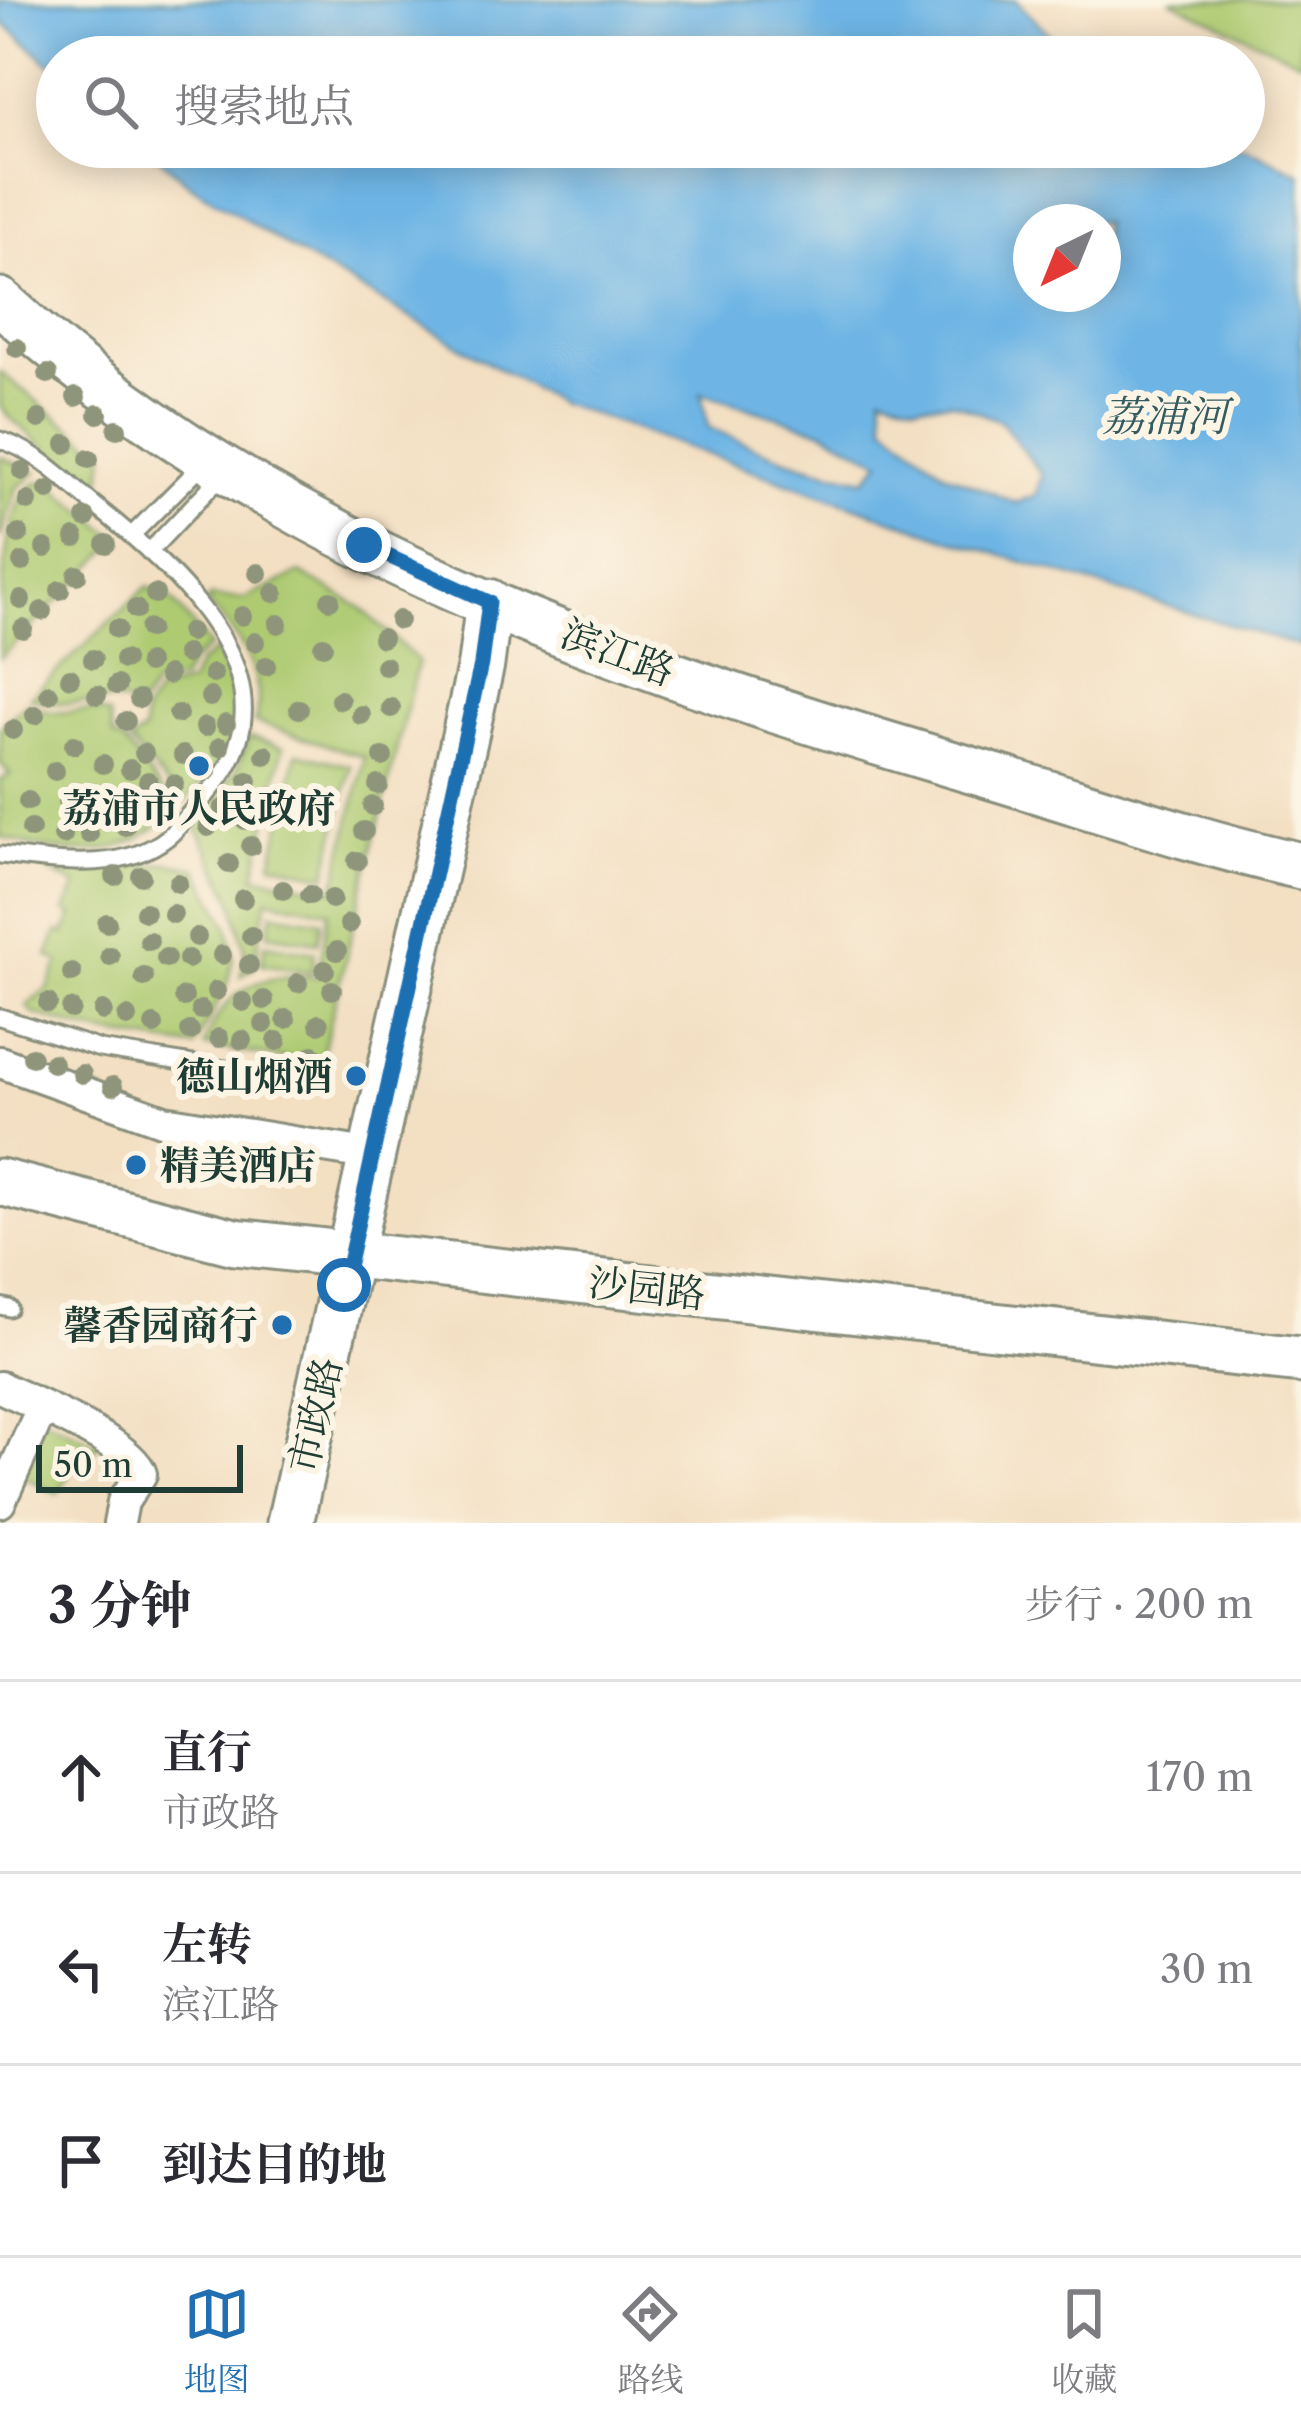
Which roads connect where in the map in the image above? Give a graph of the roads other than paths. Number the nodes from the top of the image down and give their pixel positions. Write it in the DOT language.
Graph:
graph roads {
  1 [pos="0,301"];
  2 [pos="0,440"];
  3 [pos="217,464"];
  4 [pos="132,536"];
  5 [pos="149,552"];
  6 [pos="503,607"];
  7 [pos="0,855"];
  8 [pos="1301,866"];
  9 [pos="0,1017"];
  10 [pos="0,1062"];
  11 [pos="280,1078"];
  12 [pos="373,1155"];
  13 [pos="0,1182"];
  14 [pos="0,1207"];
  15 [pos="359,1271"];
  16 [pos="1301,1360"];
  17 [pos="0,1387"];
  18 [pos="42,1408"];
  19 [pos="8,1458"];
  20 [pos="0,1502"];
  21 [pos="119,1523"];
  22 [pos="290,1523"];
  23 [pos="313,1523"];
  1 -- 3 [label="main road, 滨江路"];
  2 -- 4 [label="lane"];
  3 -- 4 [label="lane"];
  3 -- 5 [label="lane"];
  3 -- 6 [label="main road, 滨江路"];
  4 -- 5 [label="lane"];
  5 -- 7 [label="lane"];
  6 -- 8 [label="main road, 滨江路"];
  6 -- 12 [label="main road, 市政路"];
  6 -- 15 [label="main road, 市政路"];
  9 -- 11 [label="lane"];
  10 -- 12 [label="street"];
  12 -- 15 [label="main road, 市政路"];
  13 -- 15 [label="main road, 沙园路"];
  14 -- 15 [label="main road, 沙园路"];
  15 -- 16 [label="main road, 沙园路"];
  15 -- 22 [label="main road, 市政路"];
  15 -- 23 [label="main road, 市政路"];
  17 -- 18 [label="street"];
  18 -- 19 [label="street"];
  18 -- 21 [label="street"];
  19 -- 20 [label="street"];
}
